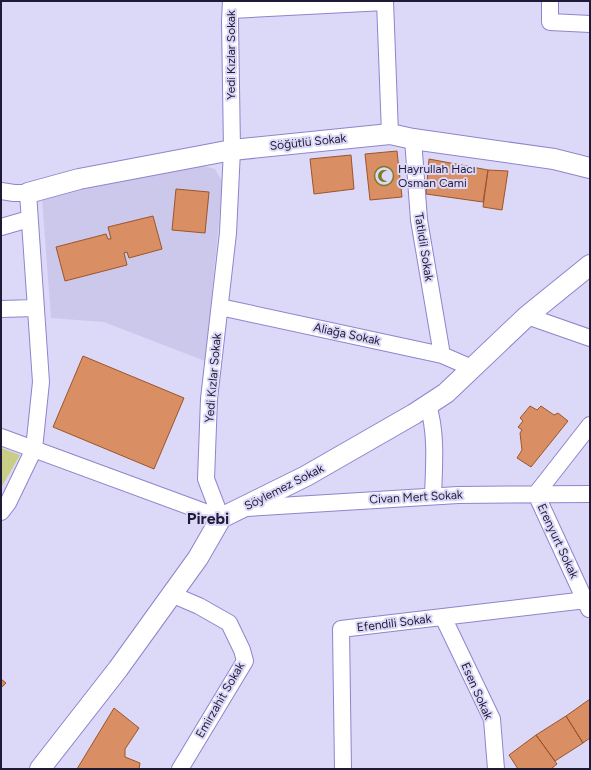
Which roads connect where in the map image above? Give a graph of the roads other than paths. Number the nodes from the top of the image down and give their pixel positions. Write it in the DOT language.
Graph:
graph roads {
  1 [pos="550,1"];
  2 [pos="385,2"];
  3 [pos="231,6"];
  4 [pos="590,24"];
  5 [pos="390,134"];
  6 [pos="413,139"];
  7 [pos="232,150"];
  8 [pos="590,168"];
  9 [pos="1,191"];
  10 [pos="28,193"];
  11 [pos="30,218"];
  12 [pos="1,227"];
  13 [pos="590,265"];
  14 [pos="220,307"];
  15 [pos="36,308"];
  16 [pos="1,309"];
  17 [pos="527,316"];
  18 [pos="590,338"];
  19 [pos="442,354"];
  20 [pos="472,368"];
  21 [pos="428,405"];
  22 [pos="590,425"];
  23 [pos="1,437"];
  24 [pos="34,449"];
  25 [pos="536,494"];
  26 [pos="590,494"];
  27 [pos="433,496"];
  28 [pos="242,508"];
  29 [pos="1,512"];
  30 [pos="221,518"];
  31 [pos="172,594"];
  32 [pos="588,606"];
  33 [pos="443,617"];
  34 [pos="40,769"];
  35 [pos="180,769"];
  36 [pos="343,769"];
  37 [pos="496,769"];
  1 -- 4 [label="street"];
  2 -- 3 [label="street"];
  2 -- 5 [label="street"];
  3 -- 7 [label="street, Yedi Kızlar Sokak"];
  5 -- 6 [label="street, Söğütlü Sokak"];
  5 -- 7 [label="street, Söğütlü Sokak"];
  6 -- 8 [label="street, Söğütlü Sokak"];
  6 -- 19 [label="street, Tatlıdil Sokak"];
  7 -- 10 [label="street, Söğütlü Sokak"];
  7 -- 14 [label="street, Yedi Kızlar Sokak"];
  9 -- 10 [label="street"];
  10 -- 11 [label="street"];
  11 -- 12 [label="street"];
  11 -- 15 [label="street"];
  13 -- 17 [label="street, Söylemez Sokak"];
  14 -- 19 [label="street, Aliağa Sokak"];
  14 -- 30 [label="street, Yedi Kızlar Sokak"];
  15 -- 16 [label="street"];
  15 -- 24 [label="street"];
  17 -- 18 [label="street"];
  17 -- 20 [label="street, Söylemez Sokak"];
  19 -- 20 [label="street, Aliağa Sokak"];
  20 -- 21 [label="street, Söylemez Sokak"];
  21 -- 27 [label="street"];
  21 -- 28 [label="street, Söylemez Sokak"];
  22 -- 25 [label="street"];
  23 -- 24 [label="street"];
  24 -- 29 [label="street"];
  24 -- 30 [label="street"];
  25 -- 26 [label="street, Civan Mert Sokak"];
  25 -- 27 [label="street, Civan Mert Sokak"];
  25 -- 32 [label="street, Erenyurt Sokak"];
  27 -- 28 [label="street, Civan Mert Sokak"];
  28 -- 30 [label="street, Söylemez Sokak"];
  30 -- 31 [label="street"];
  31 -- 34 [label="street"];
  31 -- 35 [label="street, Emirzahit Sokak"];
  32 -- 33 [label="street, Efendili Sokak"];
  33 -- 36 [label="street, Efendili Sokak"];
  33 -- 37 [label="street, Esen Sokak"];
}
